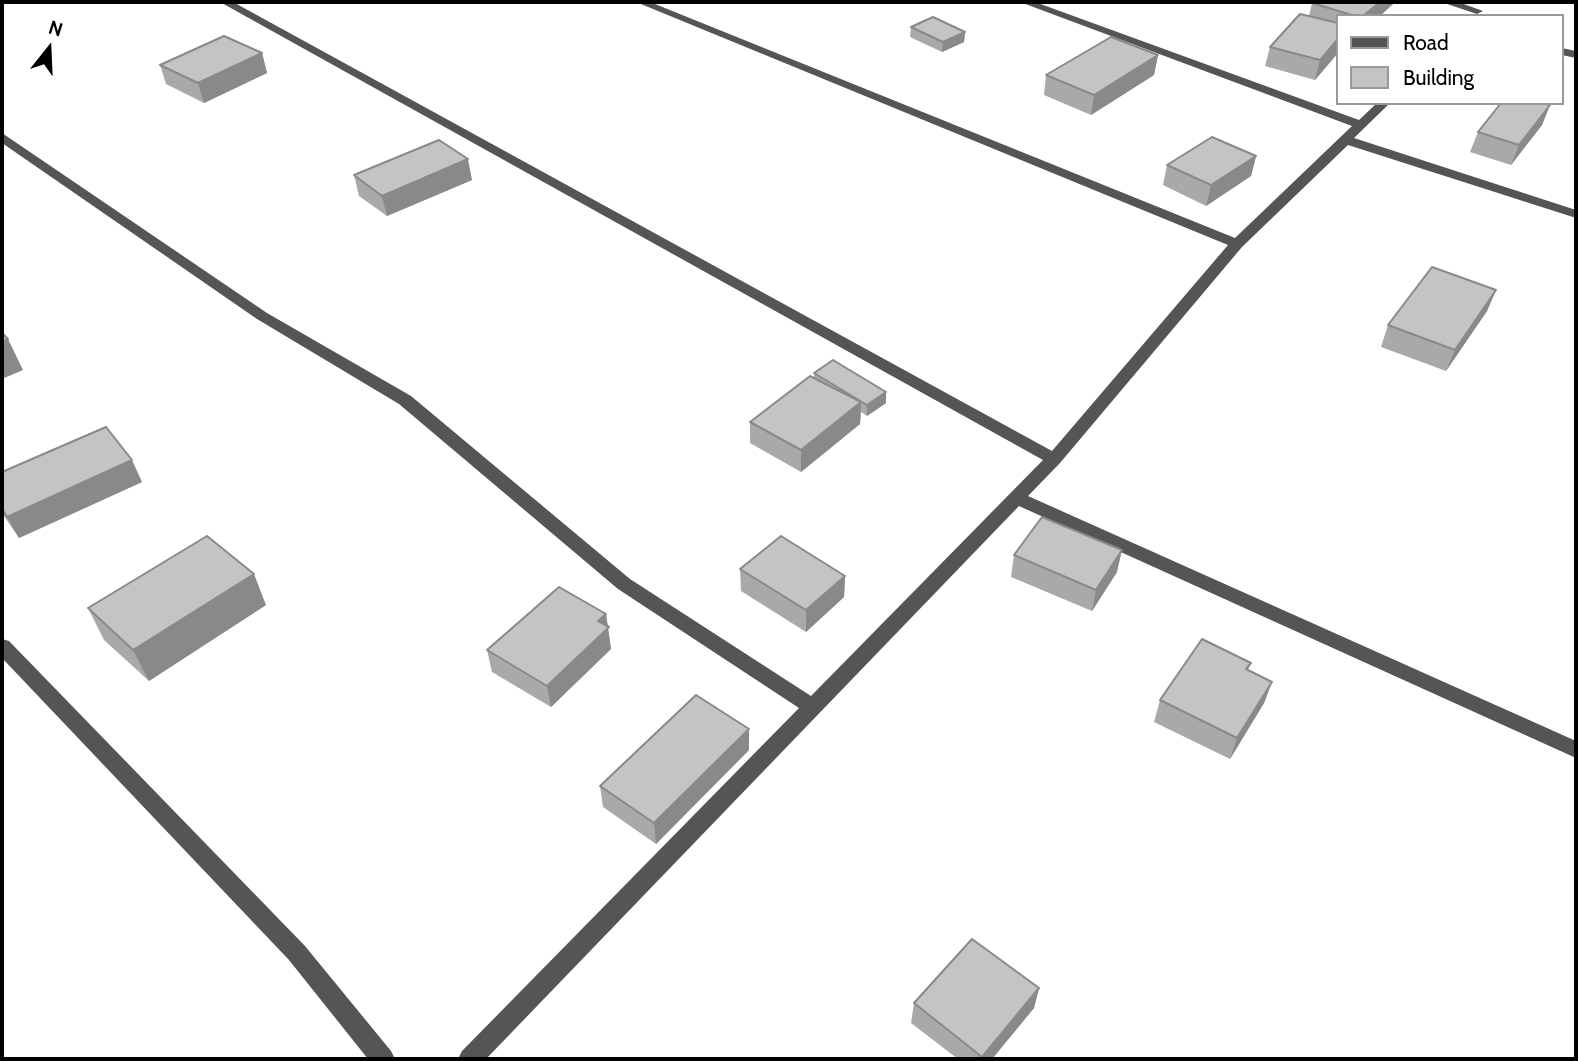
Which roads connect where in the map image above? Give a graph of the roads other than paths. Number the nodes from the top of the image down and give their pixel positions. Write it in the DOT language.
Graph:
graph roads {
  1 [pos="225,2"];
  2 [pos="641,2"];
  3 [pos="1025,2"];
  4 [pos="1447,2"];
  5 [pos="1478,10"];
  6 [pos="1382,105"];
  7 [pos="1361,125"];
  8 [pos="2,137"];
  9 [pos="1346,140"];
  10 [pos="1576,214"];
  11 [pos="1237,244"];
  12 [pos="1054,459"];
  13 [pos="1017,498"];
  14 [pos="2,646"];
  15 [pos="813,707"];
  16 [pos="1576,750"];
  17 [pos="383,1059"];
  18 [pos="470,1059"];
  1 -- 12 [label="street"];
  2 -- 11 [label="street"];
  3 -- 7 [label="street"];
  4 -- 5 [label="street"];
  6 -- 7 [label="street"];
  7 -- 9 [label="street"];
  8 -- 15 [label="street"];
  9 -- 10 [label="street"];
  9 -- 11 [label="street"];
  11 -- 12 [label="street"];
  12 -- 13 [label="street"];
  13 -- 15 [label="street"];
  13 -- 16 [label="street"];
  14 -- 17 [label="street"];
  15 -- 18 [label="street"];
}
